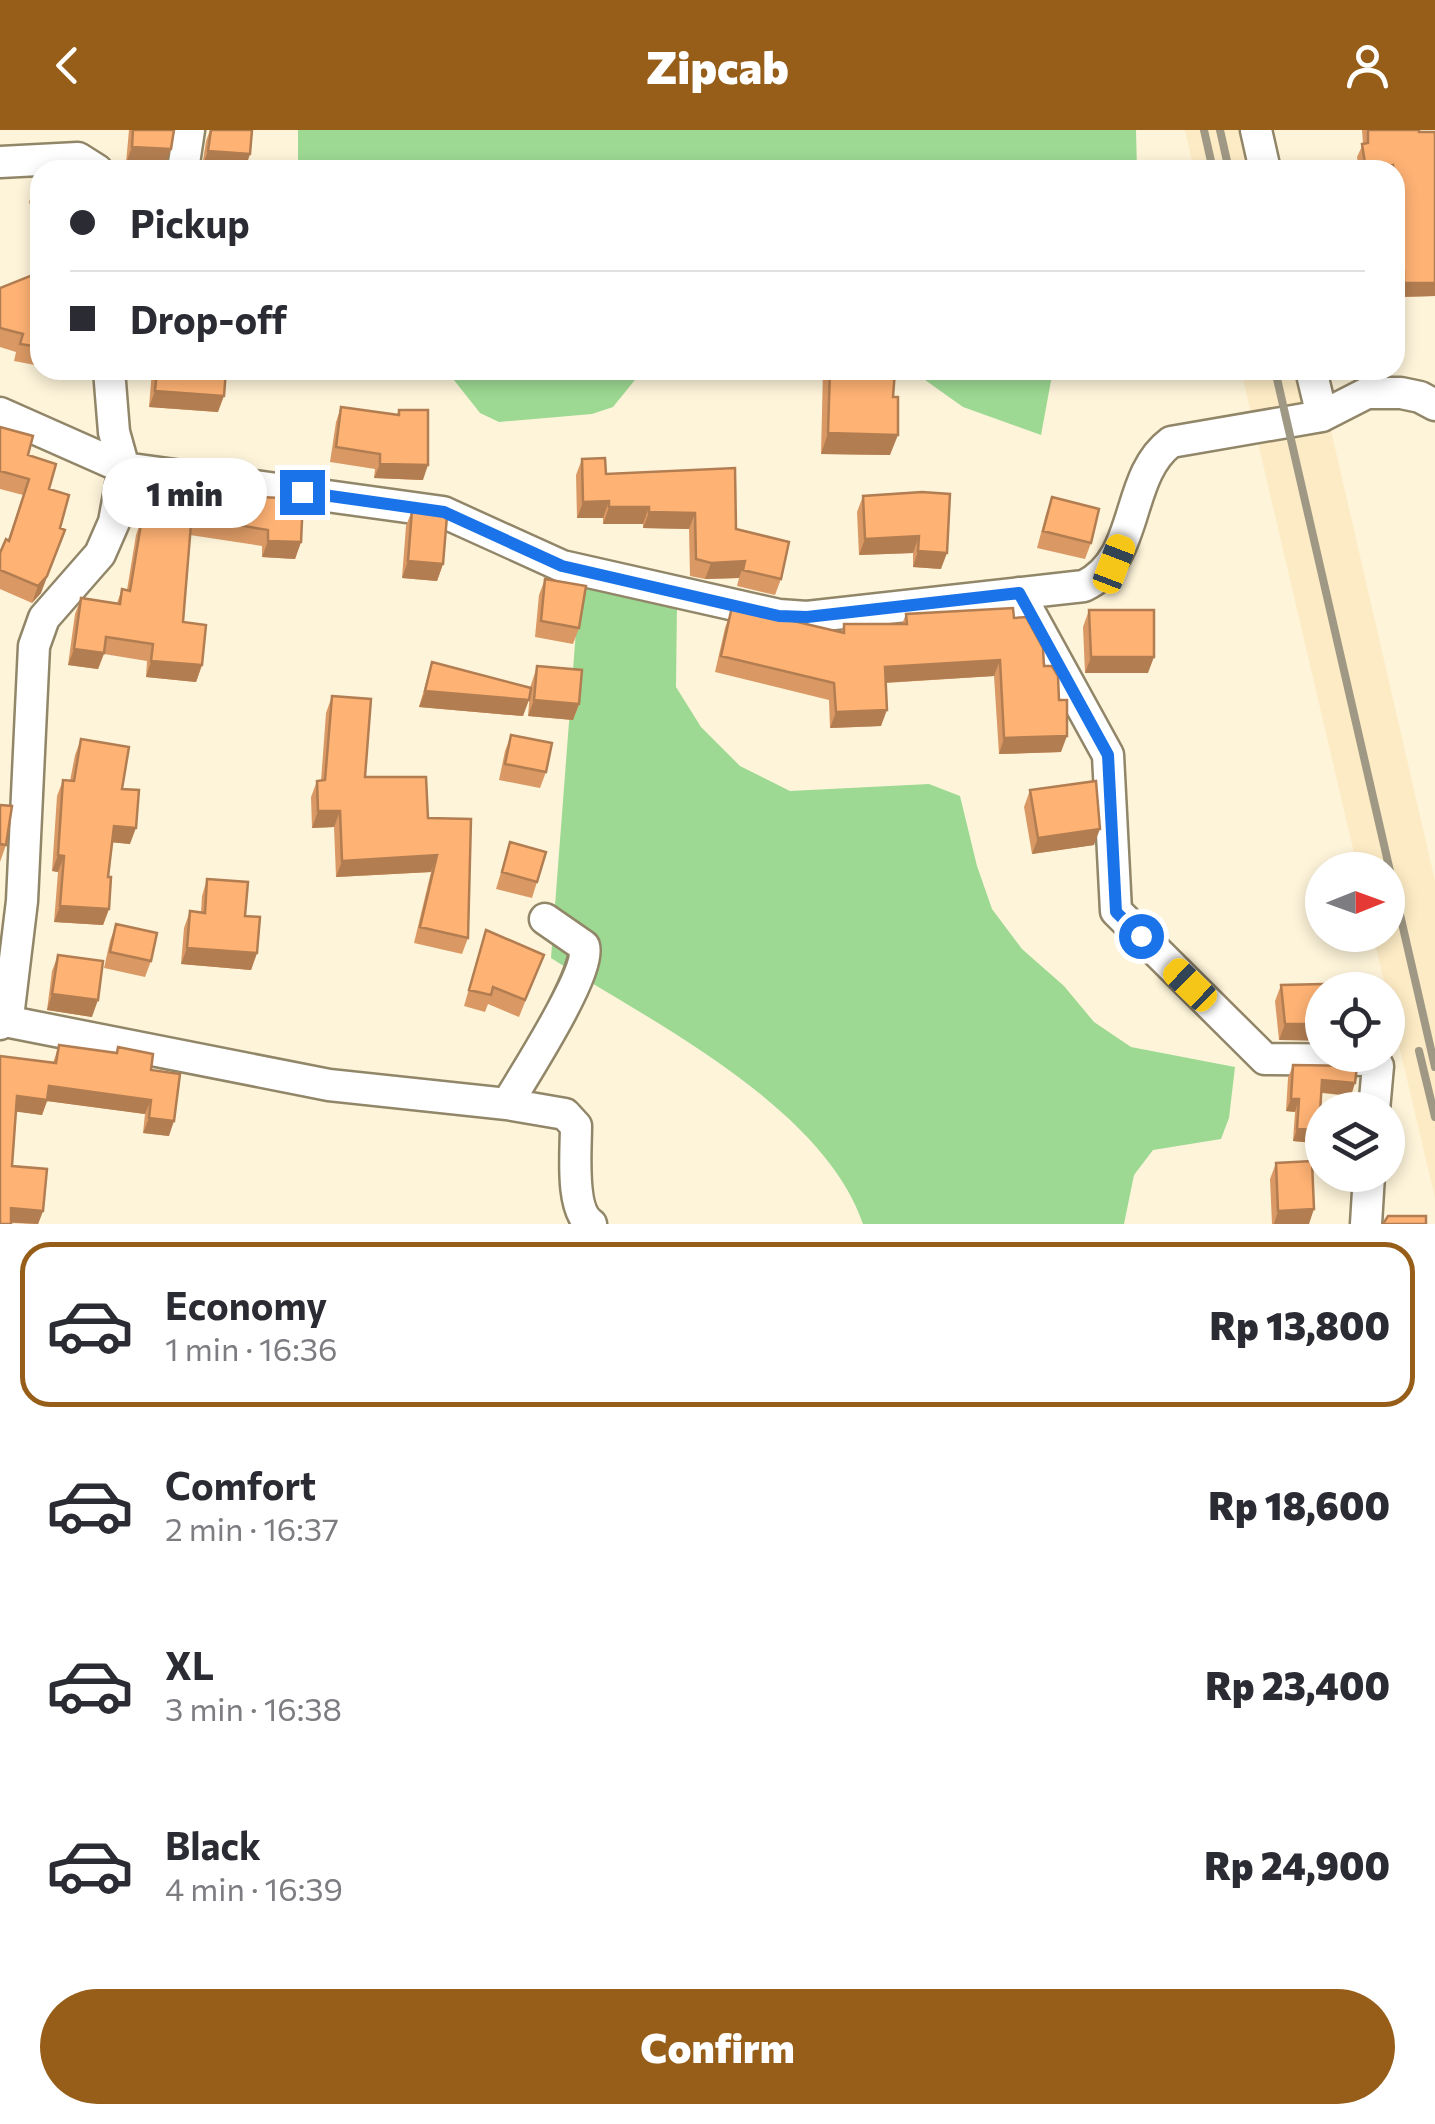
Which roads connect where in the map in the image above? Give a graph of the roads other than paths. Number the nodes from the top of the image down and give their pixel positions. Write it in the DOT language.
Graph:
graph roads {
  1 [pos="189,130"];
  2 [pos="1256,130"];
  3 [pos="30,160"];
  4 [pos="39,160"];
  5 [pos="81,160"];
  6 [pos="184,160"];
  7 [pos="1263,160"];
  8 [pos="0,162"];
  9 [pos="110,380"];
  10 [pos="1313,380"];
  11 [pos="1435,405"];
  12 [pos="0,413"];
  13 [pos="1322,416"];
  14 [pos="124,468"];
  15 [pos="1019,593"];
  16 [pos="11,903"];
  17 [pos="545,919"];
  18 [pos="2,1022"];
  19 [pos="1376,1092"];
  20 [pos="507,1104"];
  21 [pos="1368,1192"];
  22 [pos="591,1224"];
  23 [pos="1366,1224"];
  1 -- 6 [label="street"];
  2 -- 7 [label="street"];
  3 -- 8 [label="street"];
  4 -- 5 [label="street"];
  9 -- 14 [label="street"];
  10 -- 13 [label="street"];
  11 -- 13 [label="street"];
  12 -- 14 [label="street"];
  13 -- 15 [label="street"];
  14 -- 15 [label="street"];
  14 -- 16 [label="street"];
  15 -- 19 [label="street"];
  16 -- 18 [label="street"];
  17 -- 20 [label="street"];
  18 -- 20 [label="street"];
  20 -- 22 [label="street"];
  21 -- 23 [label="street"];
}
